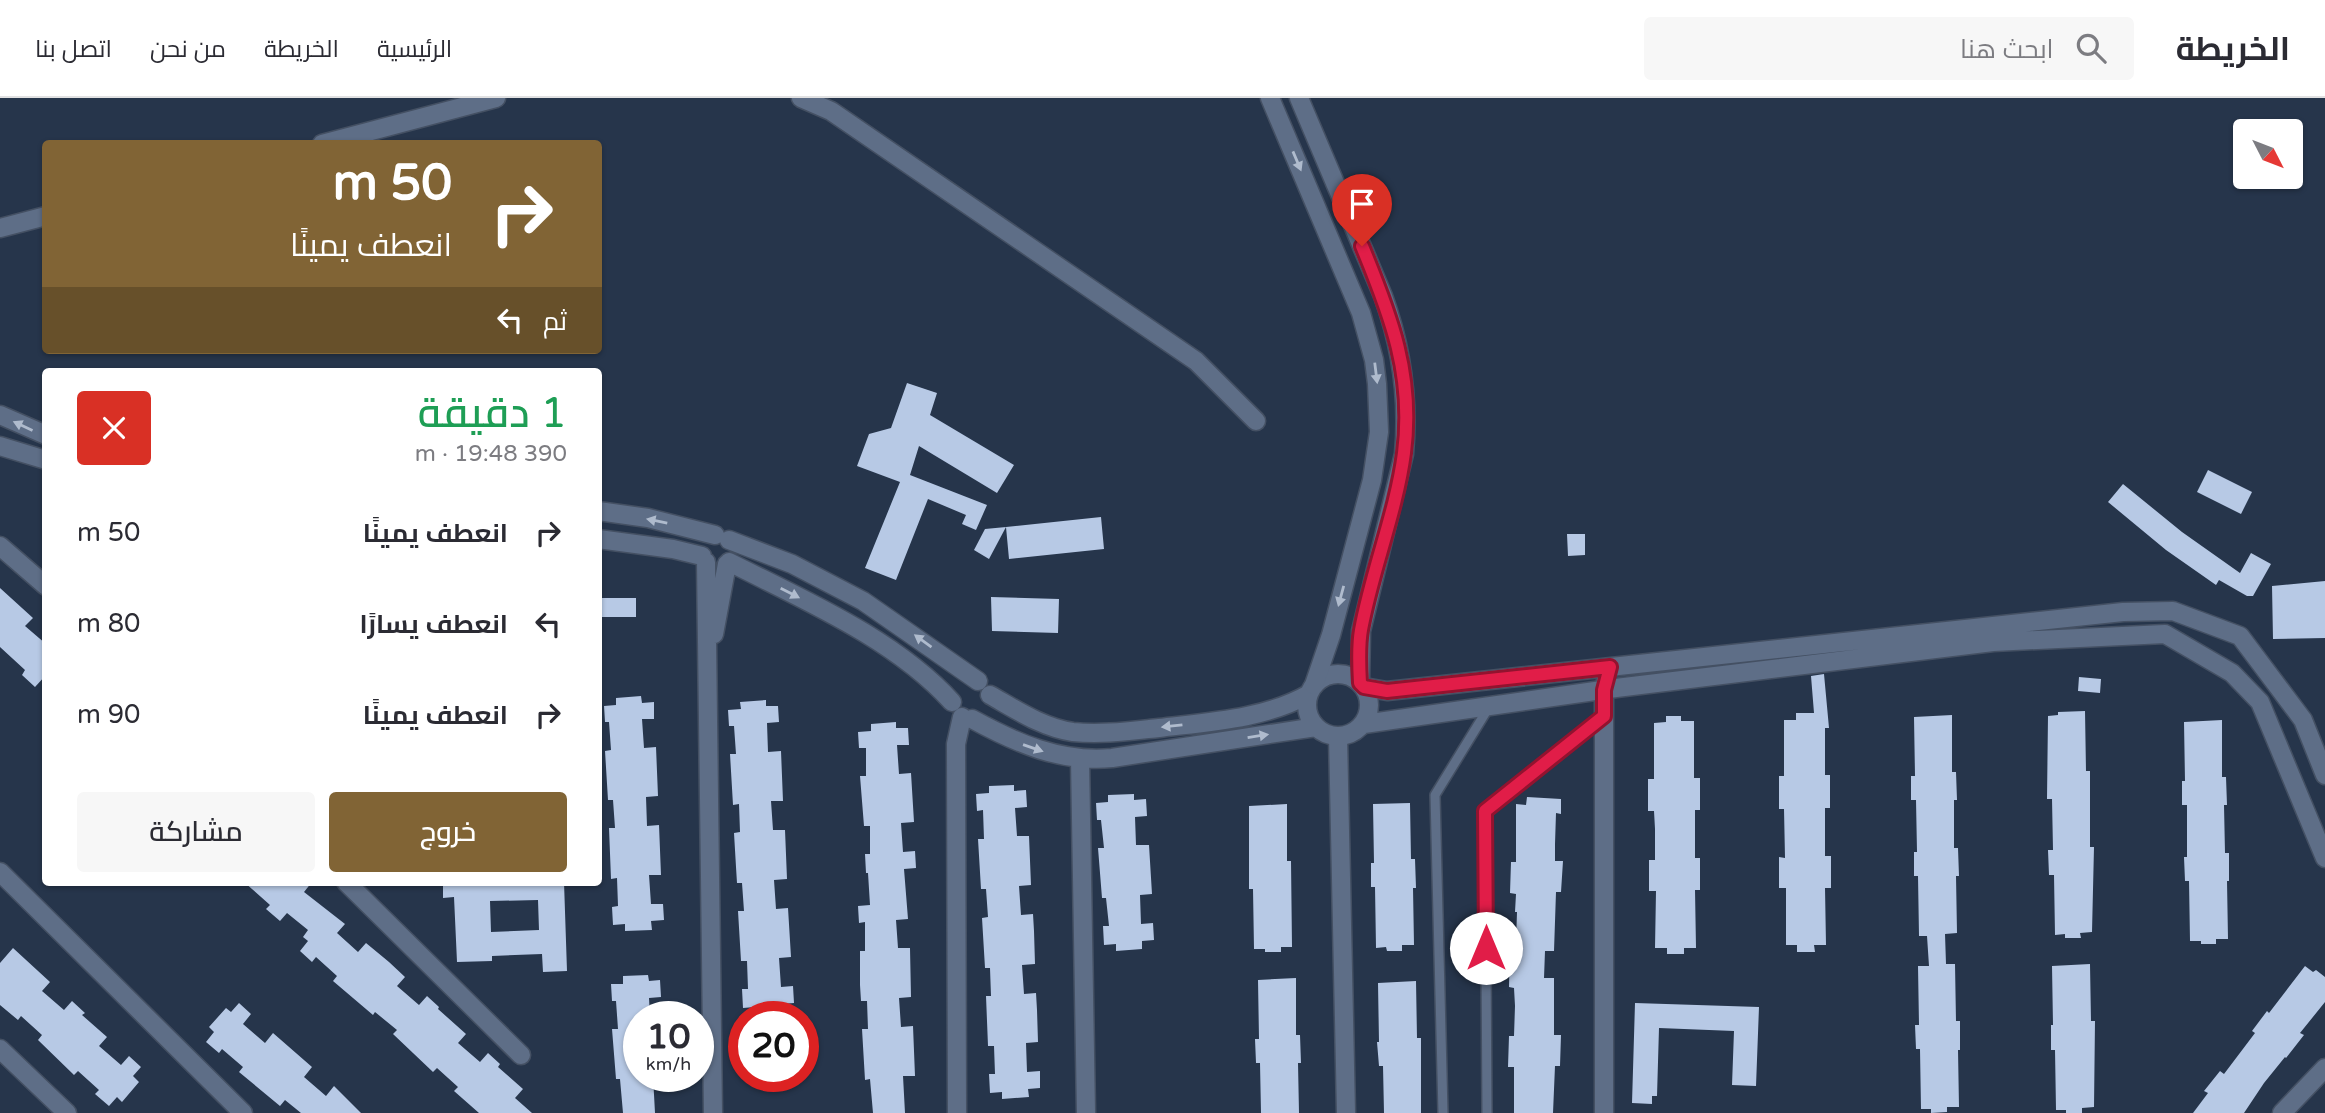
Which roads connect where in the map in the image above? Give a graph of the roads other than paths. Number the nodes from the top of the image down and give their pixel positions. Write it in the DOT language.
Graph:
graph roads {
  1 [pos="496,98"];
  2 [pos="802,98"];
  3 [pos="1270,98"];
  4 [pos="1299,98"];
  5 [pos="337,140"];
  6 [pos="42,217"];
  7 [pos="0,228"];
  8 [pos="0,415"];
  9 [pos="1256,421"];
  10 [pos="42,433"];
  11 [pos="0,446"];
  12 [pos="42,459"];
  13 [pos="602,512"];
  14 [pos="722,537"];
  15 [pos="602,540"];
  16 [pos="0,546"];
  17 [pos="704,559"];
  18 [pos="728,563"];
  19 [pos="42,583"];
  20 [pos="708,665"];
  21 [pos="1610,667"];
  22 [pos="1362,685"];
  23 [pos="984,688"];
  24 [pos="1312,690"];
  25 [pos="1604,690"];
  26 [pos="1489,707"];
  27 [pos="962,713"];
  28 [pos="1604,716"];
  29 [pos="1364,724"];
  30 [pos="1316,727"];
  31 [pos="1338,737"];
  32 [pos="1080,759"];
  33 [pos="2325,775"];
  34 [pos="2325,858"];
  35 [pos="0,872"];
  36 [pos="350,886"];
  37 [pos="0,1049"];
  38 [pos="521,1055"];
  39 [pos="2325,1068"];
  40 [pos="67,1113"];
  41 [pos="243,1113"];
  42 [pos="713,1113"];
  43 [pos="957,1113"];
  44 [pos="1086,1113"];
  45 [pos="1346,1113"];
  46 [pos="1443,1113"];
  47 [pos="1487,1113"];
  48 [pos="1604,1113"];
  49 [pos="2283,1113"];
  1 -- 5 [label="street"];
  2 -- 9 [label="street"];
  3 -- 24 [label="street, one-way"];
  4 -- 22 [label="street"];
  6 -- 7 [label="street"];
  10 -- 8 [label="street, one-way"];
  11 -- 12 [label="street"];
  14 -- 13 [label="street, one-way"];
  14 -- 17 [label="street"];
  14 -- 18 [label="street"];
  23 -- 14 [label="street, one-way"];
  15 -- 17 [label="street"];
  16 -- 19 [label="street"];
  17 -- 18 [label="street"];
  17 -- 20 [label="street"];
  18 -- 20 [label="street"];
  18 -- 27 [label="street, one-way"];
  20 -- 42 [label="street"];
  21 -- 22 [label="street"];
  21 -- 25 [label="street"];
  21 -- 33 [label="street"];
  22 -- 24 [label="street"];
  22 -- 29 [label="street"];
  24 -- 23 [label="street, one-way"];
  23 -- 27 [label="street"];
  23 -- 27 [label="street"];
  24 -- 30 [label="street"];
  25 -- 26 [label="street"];
  25 -- 28 [label="street"];
  25 -- 34 [label="street"];
  26 -- 29 [label="street"];
  26 -- 46 [label="lane"];
  27 -- 32 [label="street, one-way"];
  27 -- 43 [label="street"];
  28 -- 47 [label="lane"];
  28 -- 48 [label="street"];
  29 -- 31 [label="street"];
  30 -- 31 [label="street"];
  32 -- 30 [label="street, one-way"];
  31 -- 45 [label="street"];
  32 -- 44 [label="street"];
  35 -- 41 [label="street"];
  36 -- 38 [label="street"];
  37 -- 40 [label="street"];
  39 -- 49 [label="street"];
}
